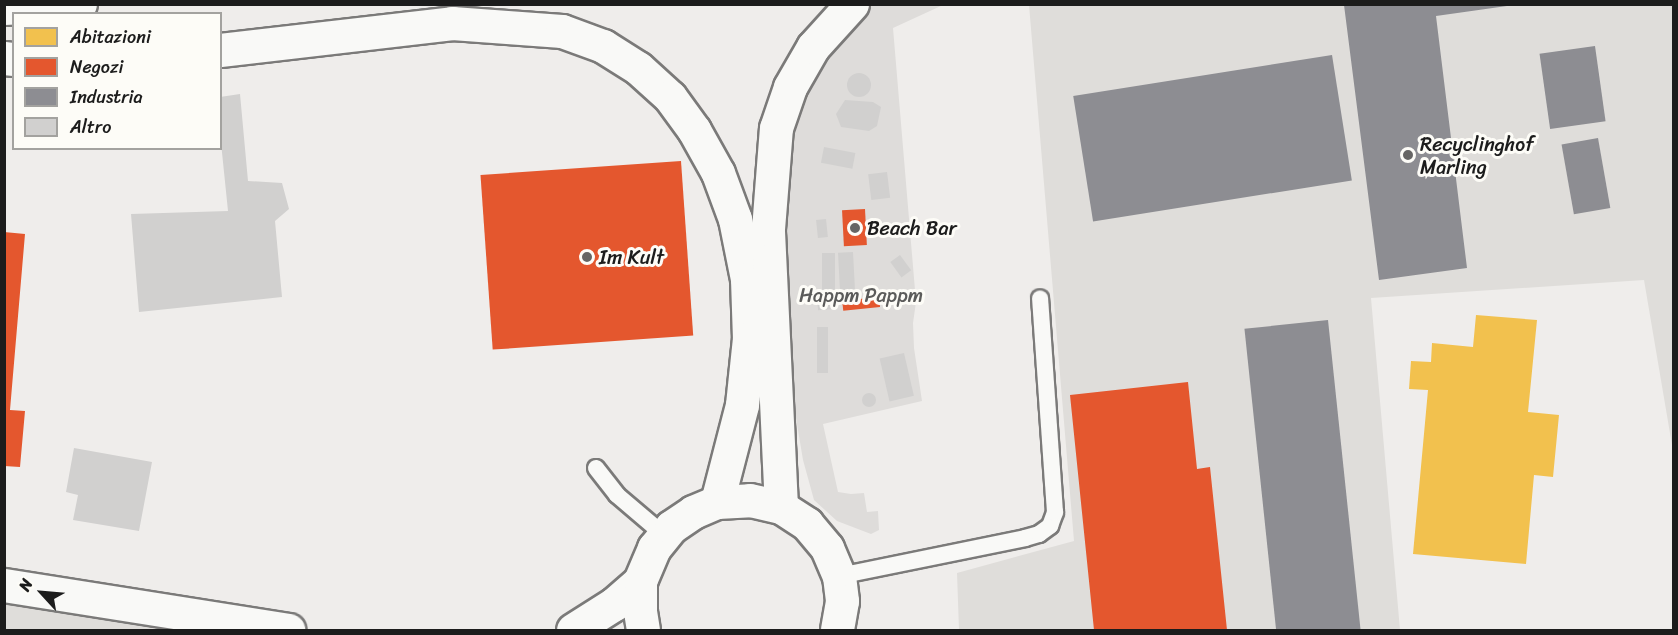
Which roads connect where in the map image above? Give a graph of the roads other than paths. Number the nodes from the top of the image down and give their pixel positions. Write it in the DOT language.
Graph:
graph roads {
  1 [pos="80,4"];
  2 [pos="852,4"];
  3 [pos="4,8"];
  4 [pos="222,50"];
  5 [pos="1040,298"];
  6 [pos="596,468"];
  7 [pos="717,502"];
  8 [pos="781,507"];
  9 [pos="664,535"];
  10 [pos="839,576"];
  11 [pos="640,581"];
  12 [pos="4,585"];
  13 [pos="288,630"];
  14 [pos="573,630"];
  15 [pos="643,630"];
  16 [pos="837,630"];
  1 -- 3 [label="main road"];
  2 -- 8 [label="main road"];
  4 -- 7 [label="main road"];
  5 -- 10 [label="lane"];
  6 -- 9 [label="lane"];
  7 -- 8 [label="main road"];
  7 -- 9 [label="main road"];
  8 -- 10 [label="main road"];
  9 -- 11 [label="main road"];
  10 -- 16 [label="main road"];
  11 -- 14 [label="main road"];
  11 -- 15 [label="main road"];
  12 -- 13 [label="main road"];
}
